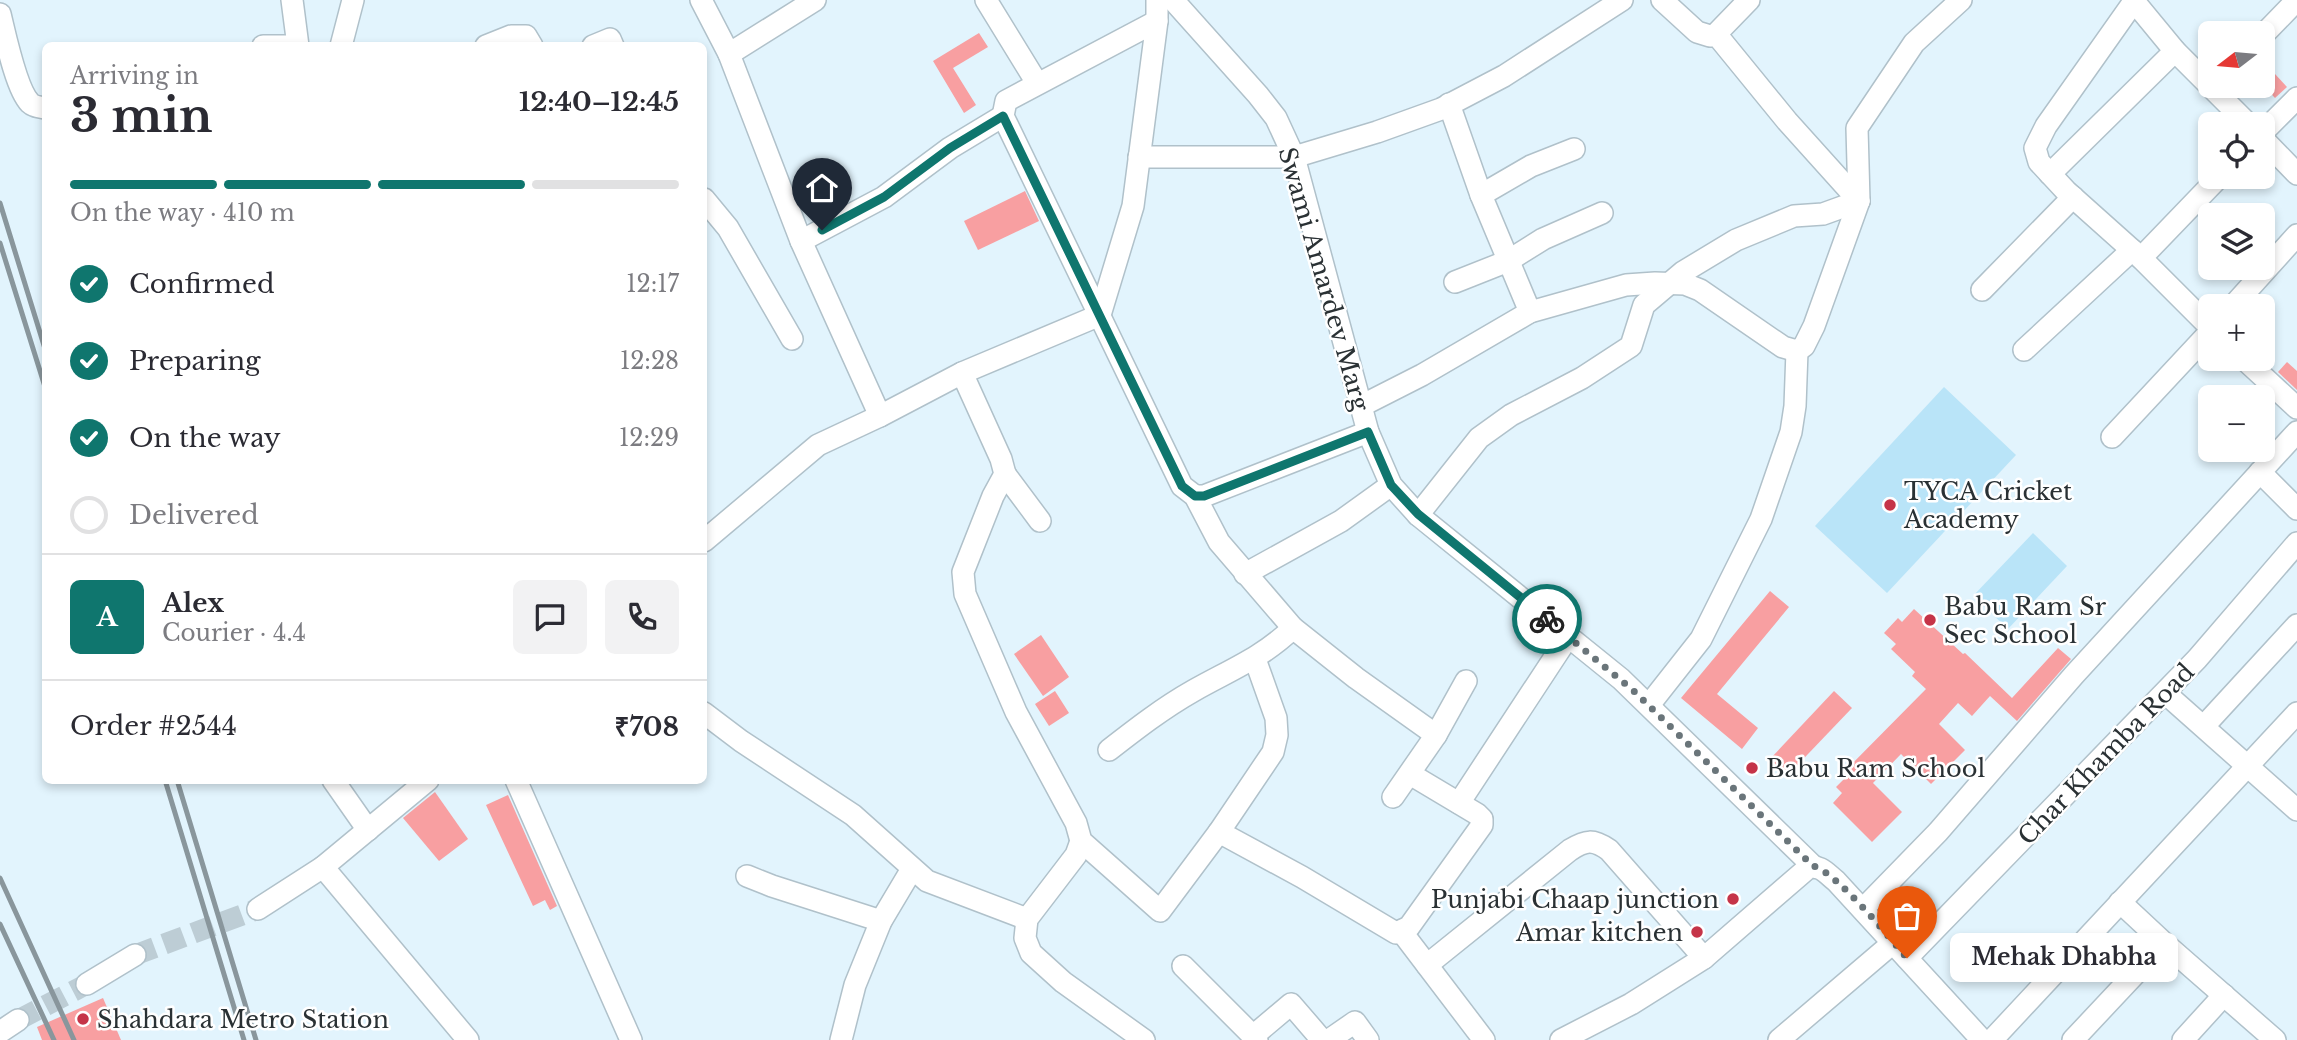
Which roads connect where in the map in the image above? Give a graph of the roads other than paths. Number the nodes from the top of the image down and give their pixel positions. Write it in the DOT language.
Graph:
graph roads {
  1 [pos="292,0"];
  2 [pos="353,0"];
  3 [pos="701,0"];
  4 [pos="816,0"];
  5 [pos="986,0"];
  6 [pos="1173,0"];
  7 [pos="1622,0"];
  8 [pos="1662,0"];
  9 [pos="1749,0"];
  10 [pos="1961,0"];
  11 [pos="2134,0"];
  12 [pos="2297,0"];
  13 [pos="1157,10"];
  14 [pos="0,14"];
  15 [pos="2275,23"];
  16 [pos="1716,34"];
  17 [pos="297,42"];
  18 [pos="342,42"];
  19 [pos="496,42"];
  20 [pos="530,42"];
  21 [pos="2175,51"];
  22 [pos="729,54"];
  23 [pos="2198,73"];
  24 [pos="1037,83"];
  25 [pos="2223,98"];
  26 [pos="2297,98"];
  27 [pos="1449,104"];
  28 [pos="42,108"];
  29 [pos="2237,112"];
  30 [pos="1003,116"];
  31 [pos="2275,120"];
  32 [pos="1574,149"];
  33 [pos="2275,151"];
  34 [pos="1139,157"];
  35 [pos="1294,157"];
  36 [pos="2050,174"];
  37 [pos="2297,174"];
  38 [pos="2206,189"];
  39 [pos="1481,195"];
  40 [pos="2073,197"];
  41 [pos="1859,201"];
  42 [pos="707,203"];
  43 [pos="1602,213"];
  44 [pos="2297,235"];
  45 [pos="801,242"];
  46 [pos="2136,254"];
  47 [pos="1507,261"];
  48 [pos="1455,282"];
  49 [pos="1669,284"];
  50 [pos="1982,290"];
  51 [pos="2244,294"];
  52 [pos="1530,312"];
  53 [pos="1100,314"];
  54 [pos="2198,318"];
  55 [pos="792,339"];
  56 [pos="2198,343"];
  57 [pos="2024,350"];
  58 [pos="1797,352"];
  59 [pos="2257,371"];
  60 [pos="962,373"];
  61 [pos="1361,406"];
  62 [pos="2297,408"];
  63 [pos="880,416"];
  64 [pos="1368,432"];
  65 [pos="2297,432"];
  66 [pos="2112,438"];
  67 [pos="2260,472"];
  68 [pos="1005,474"];
  69 [pos="1391,485"];
  70 [pos="1195,496"];
  71 [pos="2297,509"];
  72 [pos="1418,514"];
  73 [pos="1040,521"];
  74 [pos="707,538"];
  75 [pos="2297,544"];
  76 [pos="1245,574"];
  77 [pos="2297,625"];
  78 [pos="1293,628"];
  79 [pos="1568,637"];
  80 [pos="1255,659"];
  81 [pos="1466,681"];
  82 [pos="2165,692"];
  83 [pos="1649,705"];
  84 [pos="2297,713"];
  85 [pos="707,715"];
  86 [pos="2204,726"];
  87 [pos="1436,735"];
  88 [pos="1109,750"];
  89 [pos="2249,765"];
  90 [pos="1410,774"];
  91 [pos="336,784"];
  92 [pos="423,784"];
  93 [pos="518,784"];
  94 [pos="1393,796"];
  95 [pos="1459,803"];
  96 [pos="2297,810"];
  97 [pos="368,830"];
  98 [pos="1219,832"];
  99 [pos="1081,841"];
  100 [pos="323,867"];
  101 [pos="1810,867"];
  102 [pos="912,869"];
  103 [pos="747,876"];
  104 [pos="2119,902"];
  105 [pos="258,909"];
  106 [pos="1863,909"];
  107 [pos="1027,919"];
  108 [pos="881,921"];
  109 [pos="1401,931"];
  110 [pos="2164,943"];
  111 [pos="1900,950"];
  112 [pos="135,955"];
  113 [pos="1704,958"];
  114 [pos="1427,965"];
  115 [pos="1183,966"];
  116 [pos="87,984"];
  117 [pos="2224,995"];
  118 [pos="1133,1037"];
  119 [pos="1255,1038"];
  120 [pos="1977,1038"];
  121 [pos="468,1040"];
  122 [pos="631,1040"];
  123 [pos="841,1040"];
  124 [pos="1322,1040"];
  125 [pos="1329,1040"];
  126 [pos="1368,1040"];
  127 [pos="1484,1040"];
  128 [pos="1561,1040"];
  129 [pos="1779,1040"];
  130 [pos="2073,1040"];
  131 [pos="2183,1040"];
  132 [pos="2275,1040"];
  1 -- 17 [label="street"];
  2 -- 18 [label="street"];
  3 -- 22 [label="street"];
  4 -- 22 [label="street"];
  5 -- 24 [label="street"];
  6 -- 35 [label="street, Swami Amardev Marg"];
  7 -- 27 [label="street"];
  8 -- 16 [label="street"];
  9 -- 16 [label="street"];
  10 -- 41 [label="street"];
  11 -- 21 [label="street"];
  11 -- 36 [label="street"];
  12 -- 15 [label="street"];
  13 -- 24 [label="street"];
  13 -- 34 [label="street"];
  14 -- 28 [label="street"];
  16 -- 41 [label="street"];
  19 -- 20 [label="street"];
  21 -- 23 [label="street"];
  21 -- 36 [label="street"];
  22 -- 45 [label="street"];
  24 -- 30 [label="street"];
  25 -- 29 [label="street"];
  26 -- 31 [label="street"];
  27 -- 35 [label="street"];
  27 -- 39 [label="street"];
  30 -- 45 [label="street"];
  30 -- 53 [label="street"];
  32 -- 39 [label="street"];
  33 -- 37 [label="street"];
  34 -- 35 [label="street"];
  34 -- 53 [label="street"];
  35 -- 61 [label="street, Swami Amardev Marg"];
  36 -- 40 [label="street"];
  38 -- 46 [label="street"];
  39 -- 47 [label="street"];
  40 -- 46 [label="street"];
  40 -- 50 [label="street"];
  41 -- 49 [label="street"];
  41 -- 58 [label="street"];
  42 -- 55 [label="street"];
  43 -- 47 [label="street"];
  44 -- 51 [label="street"];
  45 -- 63 [label="street"];
  46 -- 54 [label="street"];
  46 -- 57 [label="street"];
  47 -- 48 [label="street"];
  47 -- 52 [label="street"];
  49 -- 52 [label="street"];
  49 -- 58 [label="street"];
  49 -- 72 [label="street"];
  52 -- 61 [label="street"];
  53 -- 60 [label="street"];
  53 -- 70 [label="street"];
  56 -- 66 [label="street"];
  58 -- 83 [label="street"];
  59 -- 62 [label="street"];
  60 -- 63 [label="street"];
  60 -- 68 [label="street"];
  61 -- 64 [label="street, Swami Amardev Marg"];
  63 -- 74 [label="street"];
  64 -- 69 [label="street, Swami Amardev Marg"];
  64 -- 70 [label="street"];
  65 -- 67 [label="street"];
  67 -- 71 [label="street"];
  67 -- 106 [label="street"];
  68 -- 73 [label="street"];
  68 -- 99 [label="street"];
  69 -- 72 [label="street, Swami Amardev Marg"];
  69 -- 76 [label="street"];
  70 -- 76 [label="street"];
  72 -- 79 [label="street, Swami Amardev Marg"];
  75 -- 82 [label="street, Char Khamba Road"];
  76 -- 78 [label="street"];
  77 -- 86 [label="street"];
  78 -- 80 [label="street"];
  78 -- 87 [label="street"];
  79 -- 83 [label="street, Swami Amardev Marg"];
  79 -- 95 [label="street"];
  80 -- 88 [label="street"];
  80 -- 98 [label="street"];
  81 -- 87 [label="street"];
  82 -- 86 [label="street"];
  82 -- 111 [label="street, Char Khamba Road"];
  83 -- 101 [label="street, Swami Amardev Marg"];
  84 -- 89 [label="street"];
  85 -- 102 [label="street"];
  86 -- 89 [label="street"];
  87 -- 90 [label="street"];
  89 -- 96 [label="street"];
  89 -- 104 [label="street"];
  90 -- 94 [label="street"];
  90 -- 95 [label="street"];
  91 -- 97 [label="street"];
  92 -- 97 [label="street"];
  93 -- 122 [label="street"];
  95 -- 109 [label="street"];
  97 -- 100 [label="street"];
  98 -- 99 [label="street"];
  98 -- 109 [label="street"];
  99 -- 107 [label="street"];
  100 -- 105 [label="street"];
  100 -- 121 [label="street"];
  101 -- 106 [label="street, Swami Amardev Marg"];
  101 -- 113 [label="street"];
  102 -- 107 [label="street"];
  102 -- 108 [label="street"];
  103 -- 108 [label="street"];
  104 -- 110 [label="street"];
  104 -- 120 [label="street"];
  106 -- 111 [label="street, Swami Amardev Marg"];
  107 -- 118 [label="street"];
  108 -- 123 [label="street"];
  109 -- 114 [label="street"];
  110 -- 117 [label="street"];
  110 -- 130 [label="street"];
  111 -- 120 [label="street, Swami Amardev Marg"];
  111 -- 129 [label="street, Char Khamba Road"];
  112 -- 116 [label="street"];
  113 -- 114 [label="street"];
  113 -- 128 [label="street"];
  114 -- 127 [label="street"];
  115 -- 119 [label="street"];
  117 -- 131 [label="street"];
  117 -- 132 [label="street"];
  119 -- 124 [label="street"];
  125 -- 126 [label="street"];
}
